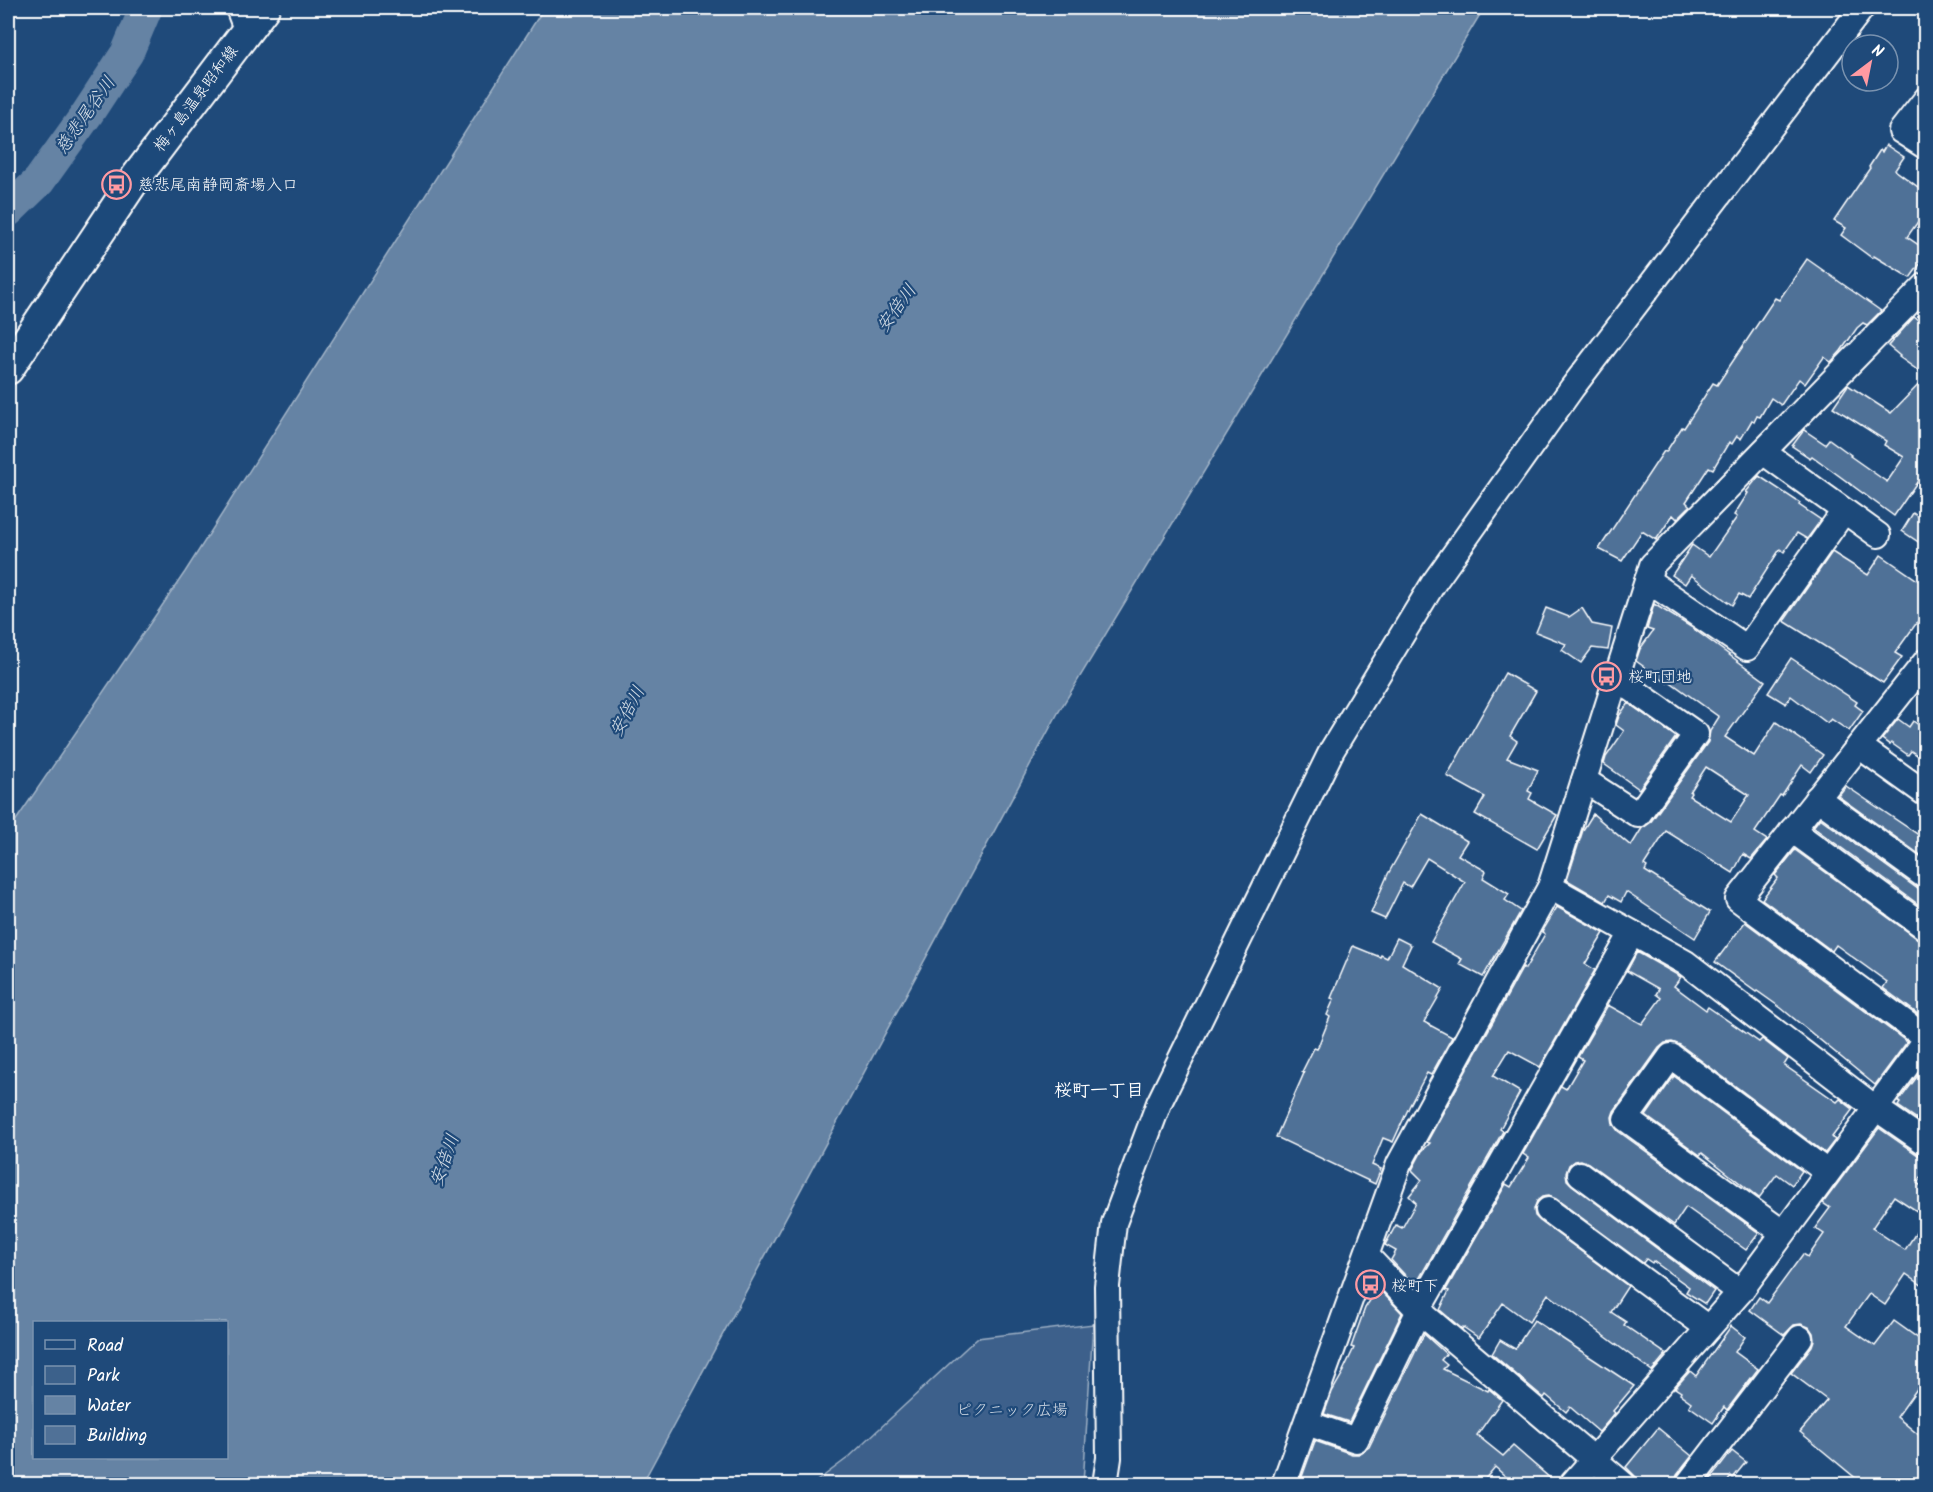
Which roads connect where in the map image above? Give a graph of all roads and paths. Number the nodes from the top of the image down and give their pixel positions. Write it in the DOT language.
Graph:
graph roads {
  1 [pos="1862,8"];
  2 [pos="249,15"];
  3 [pos="1926,99"];
  4 [pos="1926,147"];
  5 [pos="1926,285"];
  6 [pos="8,369"];
  7 [pos="1763,452"];
  8 [pos="1844,511"];
  9 [pos="1878,535"];
  10 [pos="1647,580"];
  11 [pos="1926,661"];
  12 [pos="1616,678"];
  13 [pos="1859,746"];
  14 [pos="1584,780"];
  15 [pos="1926,794"];
  16 [pos="1817,798"];
  17 [pos="1792,830"];
  18 [pos="1926,877"];
  19 [pos="1550,887"];
  20 [pos="1926,928"];
  21 [pos="1632,933"];
  22 [pos="1926,1039"];
  23 [pos="1874,1107"];
  24 [pos="1926,1143"];
  25 [pos="1827,1172"];
  26 [pos="1580,1174"];
  27 [pos="1548,1210"];
  28 [pos="1782,1232"];
  29 [pos="1367,1256"];
  30 [pos="1740,1292"];
  31 [pos="1419,1311"];
  32 [pos="1708,1328"];
  33 [pos="1800,1338"];
  34 [pos="1306,1423"];
  35 [pos="1594,1460"];
  36 [pos="1105,1485"];
  37 [pos="1284,1485"];
  38 [pos="1572,1485"];
  39 [pos="1623,1485"];
  40 [pos="1688,1485"];
  1 -- 36 [label="street"];
  2 -- 6 [label="main road, 梅ヶ島温泉昭和線"];
  3 -- 4 [label="street"];
  5 -- 7 [label="street"];
  7 -- 8 [label="street"];
  7 -- 10 [label="street"];
  8 -- 9 [label="street"];
  8 -- 10 [label="street"];
  10 -- 12 [label="street"];
  11 -- 13 [label="street"];
  12 -- 14 [label="street"];
  12 -- 14 [label="street"];
  13 -- 15 [label="street"];
  13 -- 16 [label="street"];
  14 -- 19 [label="street"];
  16 -- 17 [label="street"];
  16 -- 18 [label="street"];
  17 -- 20 [label="street"];
  17 -- 22 [label="street"];
  19 -- 21 [label="street"];
  19 -- 29 [label="street"];
  21 -- 23 [label="street"];
  21 -- 31 [label="street"];
  22 -- 23 [label="street"];
  23 -- 24 [label="street"];
  23 -- 25 [label="street"];
  25 -- 28 [label="street"];
  25 -- 28 [label="street"];
  26 -- 30 [label="street"];
  27 -- 32 [label="street"];
  28 -- 30 [label="street"];
  29 -- 31 [label="street"];
  29 -- 34 [label="street"];
  30 -- 32 [label="street"];
  31 -- 34 [label="street"];
  31 -- 35 [label="street"];
  32 -- 35 [label="street"];
  33 -- 40 [label="street"];
  34 -- 37 [label="street"];
  35 -- 38 [label="street"];
  35 -- 39 [label="street"];
}
